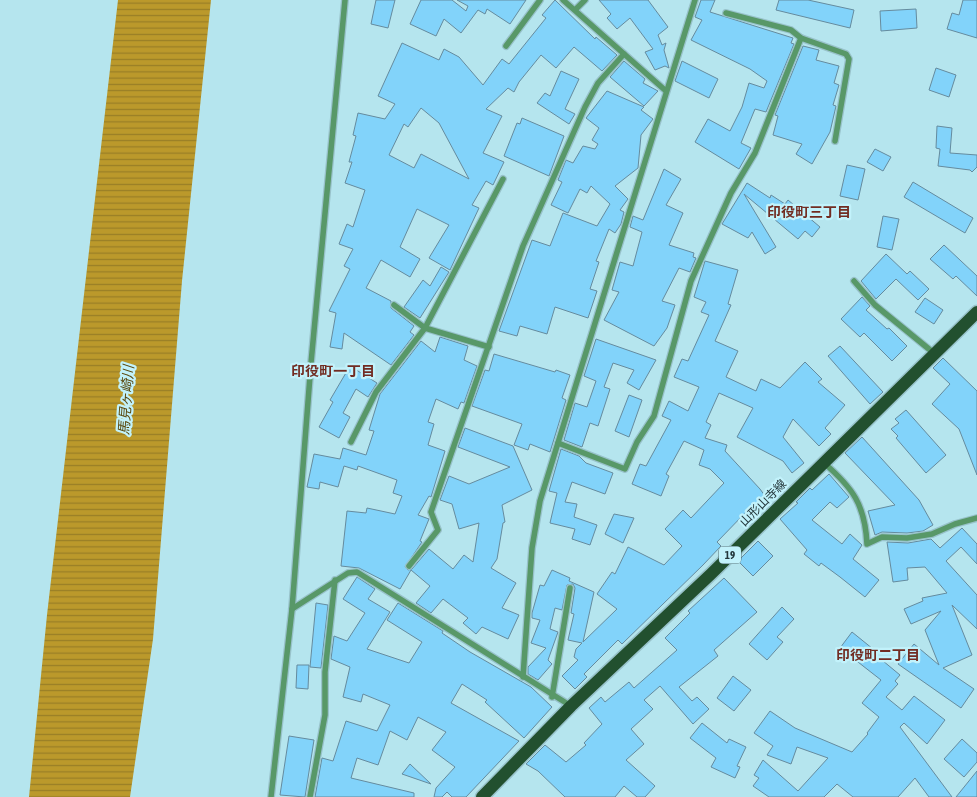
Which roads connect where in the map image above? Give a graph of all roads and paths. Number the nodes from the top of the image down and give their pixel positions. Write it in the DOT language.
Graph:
graph roads {
  1 [pos="345,0"];
  2 [pos="540,0"];
  3 [pos="563,0"];
  4 [pos="585,0"];
  5 [pos="695,0"];
  6 [pos="576,10"];
  7 [pos="726,13"];
  8 [pos="801,38"];
  9 [pos="506,46"];
  10 [pos="624,54"];
  11 [pos="666,91"];
  12 [pos="836,141"];
  13 [pos="503,179"];
  14 [pos="854,281"];
  15 [pos="394,305"];
  16 [pos="977,312"];
  17 [pos="424,328"];
  18 [pos="489,347"];
  19 [pos="935,354"];
  20 [pos="350,442"];
  21 [pos="558,443"];
  22 [pos="823,462"];
  23 [pos="977,518"];
  24 [pos="409,566"];
  25 [pos="335,580"];
  26 [pos="570,588"];
  27 [pos="292,609"];
  28 [pos="523,677"];
  29 [pos="552,697"];
  30 [pos="571,706"];
  31 [pos="271,797"];
  32 [pos="310,797"];
  33 [pos="482,797"];
  1 -- 27 [label="lane"];
  2 -- 9 [label="lane"];
  3 -- 6 [label="lane"];
  4 -- 6 [label="lane"];
  5 -- 11 [label="lane"];
  6 -- 10 [label="lane"];
  7 -- 8 [label="lane"];
  8 -- 12 [label="lane"];
  8 -- 21 [label="lane"];
  10 -- 11 [label="lane"];
  10 -- 18 [label="lane"];
  11 -- 21 [label="lane"];
  13 -- 17 [label="lane"];
  14 -- 19 [label="lane"];
  15 -- 17 [label="lane"];
  16 -- 19 [label="main road, 山形山寺線 / 19"];
  17 -- 18 [label="lane"];
  17 -- 20 [label="lane"];
  18 -- 24 [label="lane"];
  19 -- 22 [label="main road, 山形山寺線 / 19"];
  21 -- 28 [label="lane"];
  22 -- 23 [label="lane"];
  22 -- 30 [label="main road, 山形山寺線 / 19"];
  25 -- 27 [label="lane"];
  25 -- 28 [label="lane"];
  25 -- 32 [label="lane"];
  26 -- 29 [label="lane"];
  27 -- 31 [label="lane"];
  28 -- 29 [label="lane"];
  29 -- 30 [label="lane"];
  30 -- 33 [label="main road, 山形山寺線 / 19"];
}
